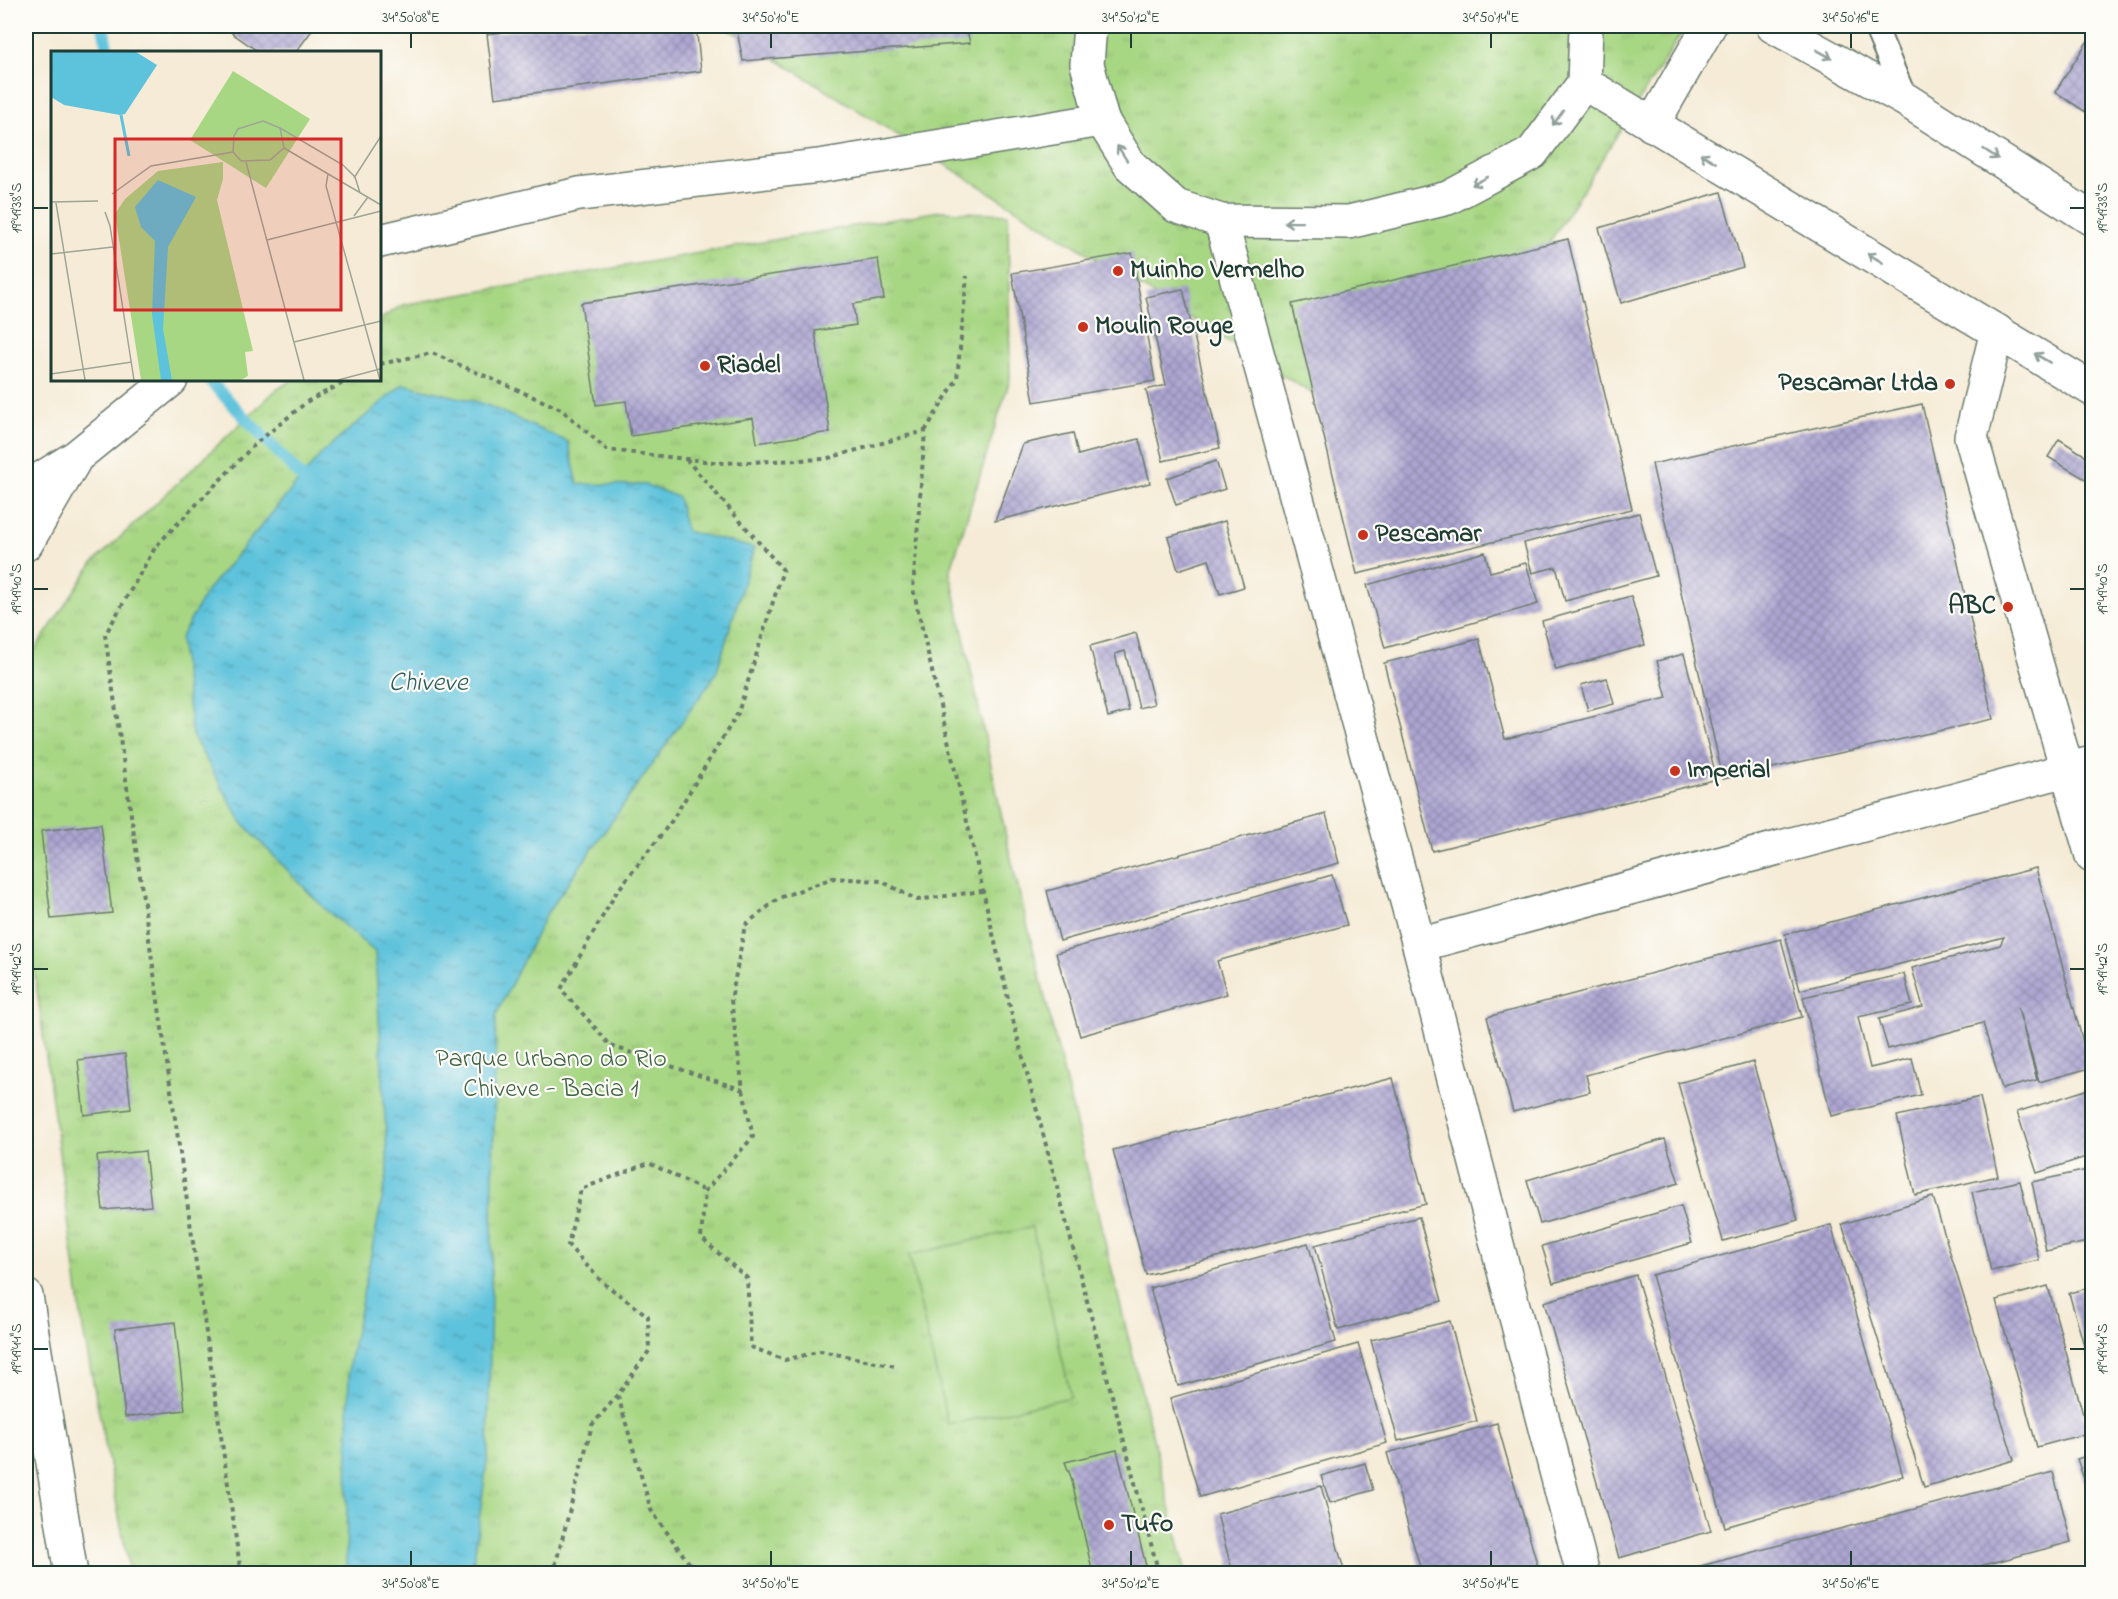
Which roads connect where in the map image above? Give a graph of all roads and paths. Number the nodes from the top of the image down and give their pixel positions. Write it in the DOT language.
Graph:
graph roads {
  1 [pos="1090,26"];
  2 [pos="1586,26"];
  3 [pos="1709,26"];
  4 [pos="1773,26"];
  5 [pos="1875,26"];
  6 [pos="1584,83"];
  7 [pos="1906,100"];
  8 [pos="1102,120"];
  9 [pos="1652,124"];
  10 [pos="2092,219"];
  11 [pos="1221,221"];
  12 [pos="381,241"];
  13 [pos="967,276"];
  14 [pos="1997,331"];
  15 [pos="381,364"];
  16 [pos="170,381"];
  17 [pos="347,381"];
  18 [pos="2092,388"];
  19 [pos="925,431"];
  20 [pos="76,457"];
  21 [pos="685,459"];
  22 [pos="26,488"];
  23 [pos="26,544"];
  24 [pos="2080,766"];
  25 [pos="2092,856"];
  26 [pos="982,891"];
  27 [pos="1419,945"];
  28 [pos="743,1090"];
  29 [pos="705,1191"];
  30 [pos="26,1296"];
  31 [pos="895,1366"];
  32 [pos="618,1395"];
  33 [pos="71,1574"];
  34 [pos="240,1574"];
  35 [pos="553,1574"];
  36 [pos="705,1574"];
  37 [pos="1159,1574"];
  38 [pos="1583,1574"];
  1 -- 8 [label="street"];
  2 -- 6 [label="street"];
  3 -- 9 [label="street"];
  4 -- 7 [label="street, one-way"];
  5 -- 7 [label="lane"];
  6 -- 9 [label="street"];
  6 -- 11 [label="street, one-way"];
  7 -- 10 [label="street, one-way"];
  11 -- 8 [label="street, one-way"];
  8 -- 12 [label="street"];
  14 -- 9 [label="street, one-way"];
  11 -- 27 [label="street"];
  13 -- 19 [label="path"];
  18 -- 14 [label="street, one-way"];
  14 -- 24 [label="street"];
  15 -- 21 [label="path"];
  16 -- 20 [label="street"];
  17 -- 34 [label="path"];
  19 -- 21 [label="path"];
  19 -- 26 [label="path"];
  20 -- 22 [label="street"];
  20 -- 23 [label="street"];
  21 -- 28 [label="path"];
  24 -- 25 [label="street"];
  24 -- 27 [label="street"];
  26 -- 28 [label="path"];
  26 -- 37 [label="path"];
  27 -- 38 [label="street"];
  28 -- 29 [label="path"];
  29 -- 31 [label="path"];
  29 -- 32 [label="path"];
  30 -- 33 [label="street"];
  32 -- 35 [label="path"];
  32 -- 36 [label="path"];
}
